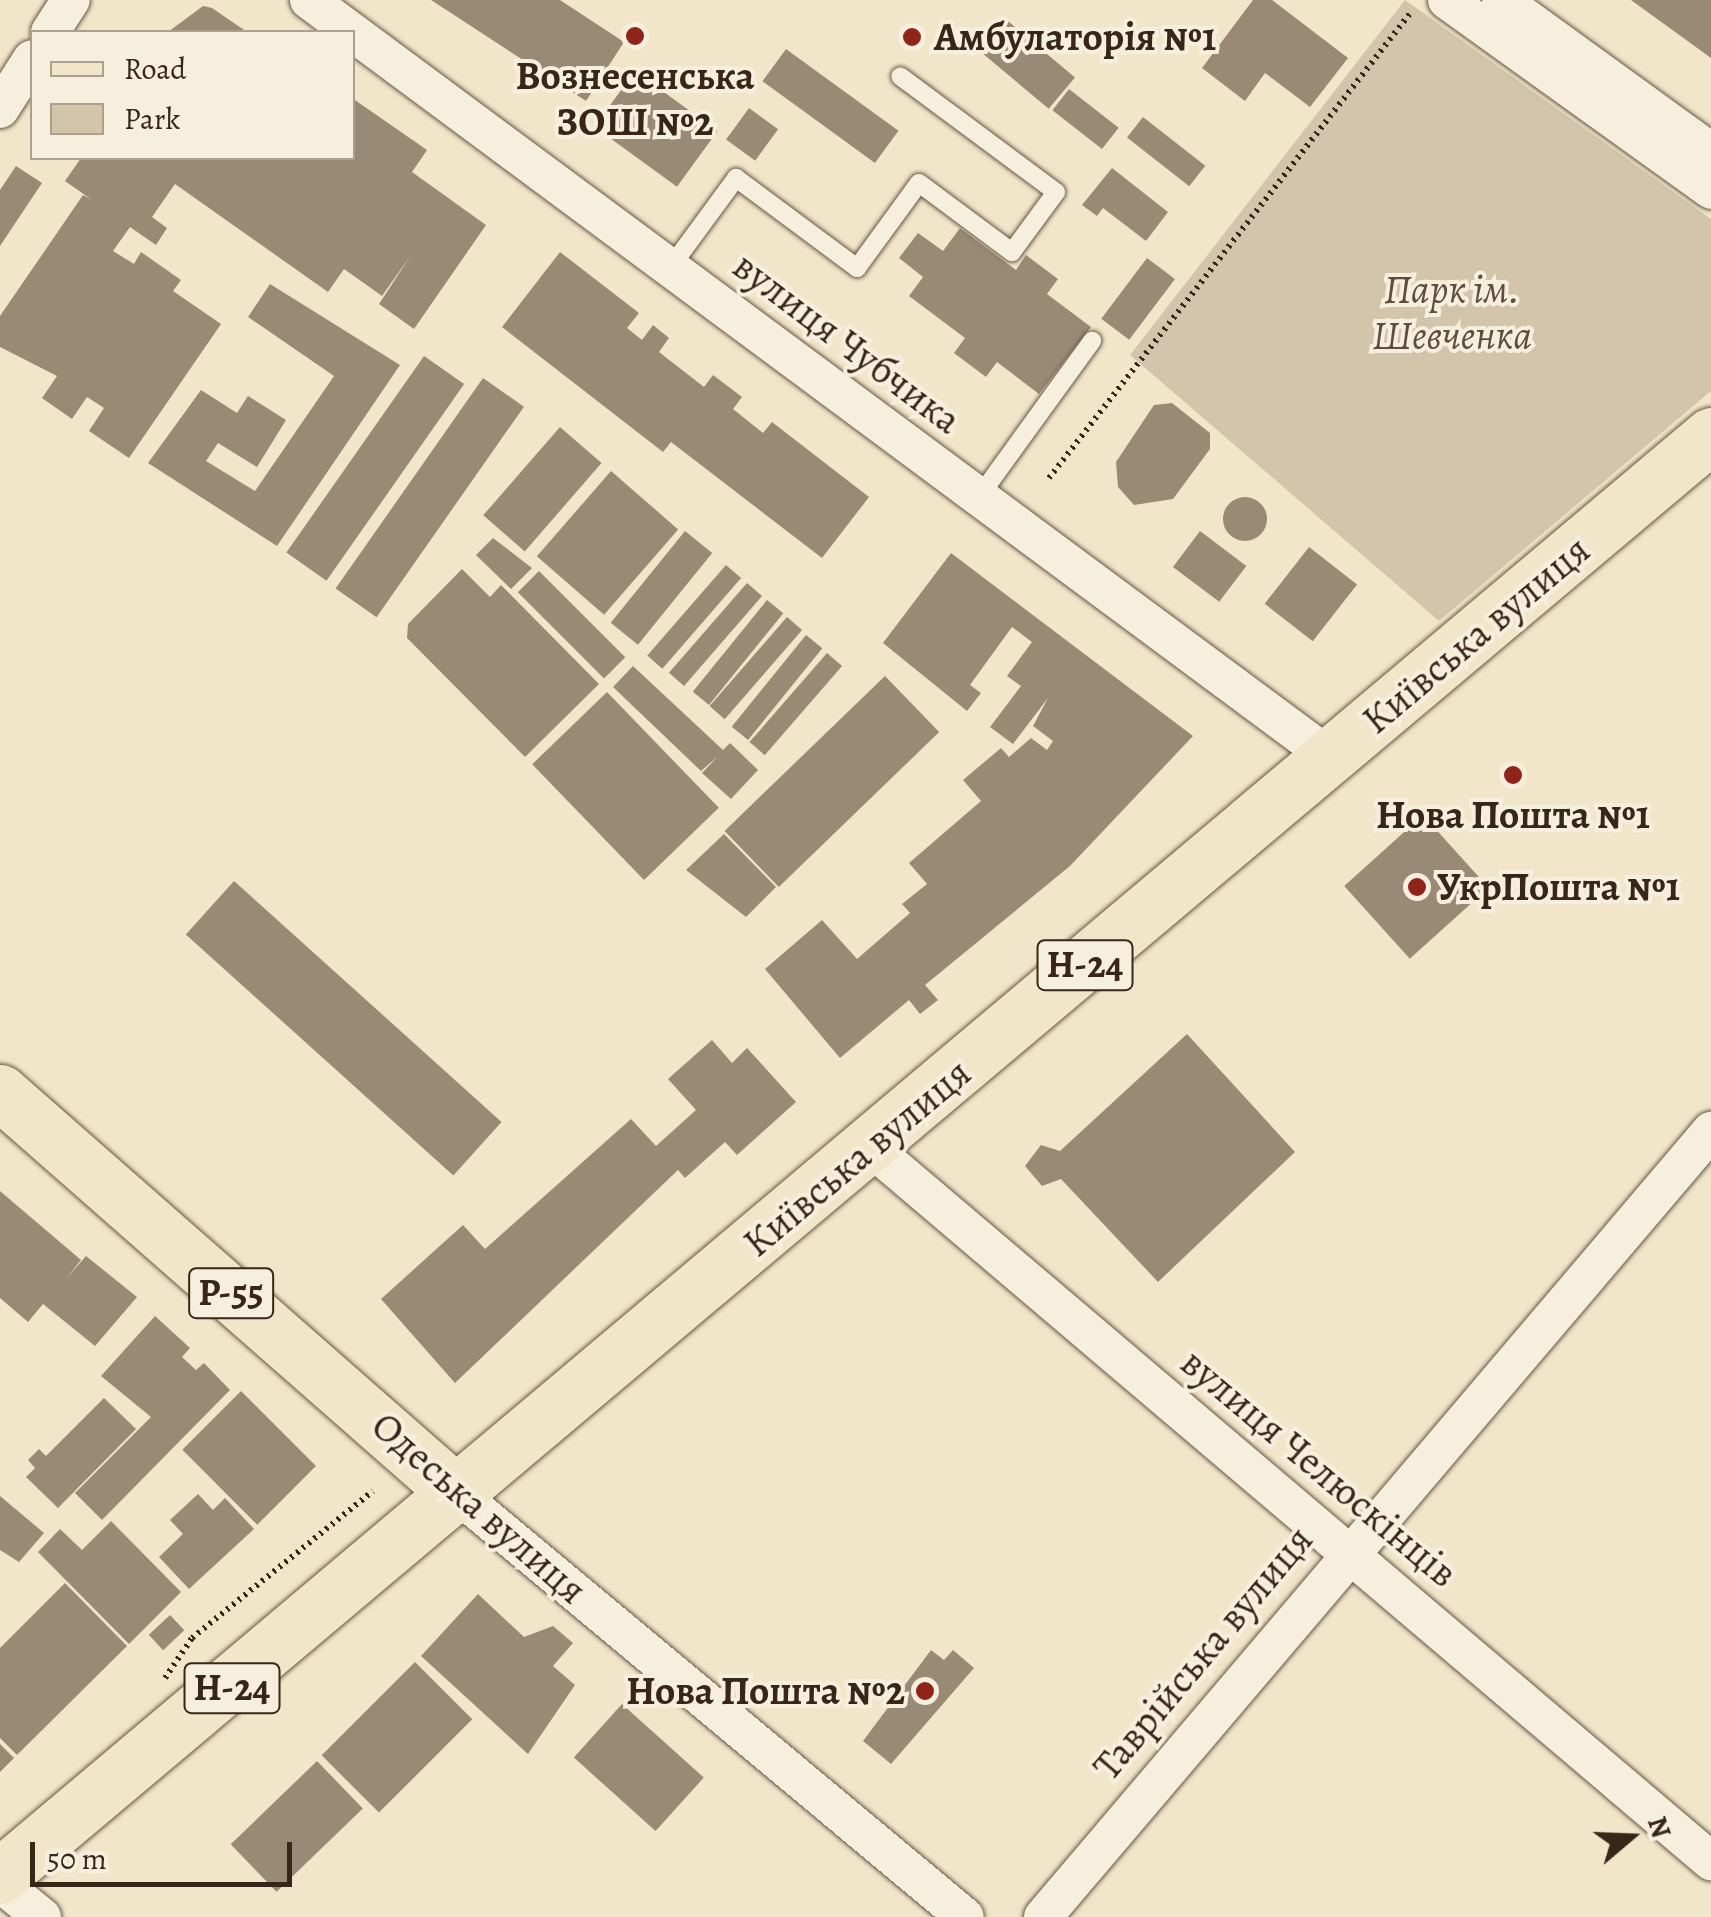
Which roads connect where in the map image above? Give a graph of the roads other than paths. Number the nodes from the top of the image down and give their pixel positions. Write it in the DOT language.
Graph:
graph roads {
  1 [pos="71,0"];
  2 [pos="309,0"];
  3 [pos="1447,0"];
  4 [pos="1501,0"];
  5 [pos="51,30"];
  6 [pos="349,30"];
  7 [pos="355,34"];
  8 [pos="30,62"];
  9 [pos="900,76"];
  10 [pos="0,109"];
  11 [pos="1711,152"];
  12 [pos="1711,190"];
  13 [pos="670,268"];
  14 [pos="1092,340"];
  15 [pos="1711,435"];
  16 [pos="979,497"];
  17 [pos="1331,758"];
  18 [pos="0,1092"];
  19 [pos="1711,1132"];
  20 [pos="870,1146"];
  21 [pos="460,1496"];
  22 [pos="1349,1548"];
  23 [pos="1711,1861"];
  24 [pos="0,1880"];
  25 [pos="42,1917"];
  26 [pos="964,1917"];
  27 [pos="1043,1917"];
  1 -- 5 [label="street"];
  2 -- 6 [label="street, вулиця Чубчика"];
  3 -- 12 [label="street"];
  4 -- 11 [label="street"];
  7 -- 13 [label="street, вулиця Чубчика"];
  8 -- 10 [label="street"];
  9 -- 13 [label="lane"];
  13 -- 16 [label="street, вулиця Чубчика"];
  14 -- 16 [label="lane"];
  15 -- 17 [label="main road, Київська вулиця / Н-24"];
  16 -- 17 [label="street, вулиця Чубчика"];
  17 -- 20 [label="main road, Київська вулиця / Н-24"];
  18 -- 21 [label="main road, Одеська вулиця / Р-55"];
  19 -- 22 [label="street, Таврійська вулиця"];
  20 -- 21 [label="main road, Київська вулиця / Н-24"];
  20 -- 22 [label="street, вулиця Челюскінців"];
  21 -- 24 [label="main road, Київська вулиця / Н-24"];
  21 -- 26 [label="street, Одеська вулиця"];
  22 -- 23 [label="street, вулиця Челюскінців"];
  22 -- 27 [label="street, Таврійська вулиця"];
  24 -- 25 [label="street"];
}
